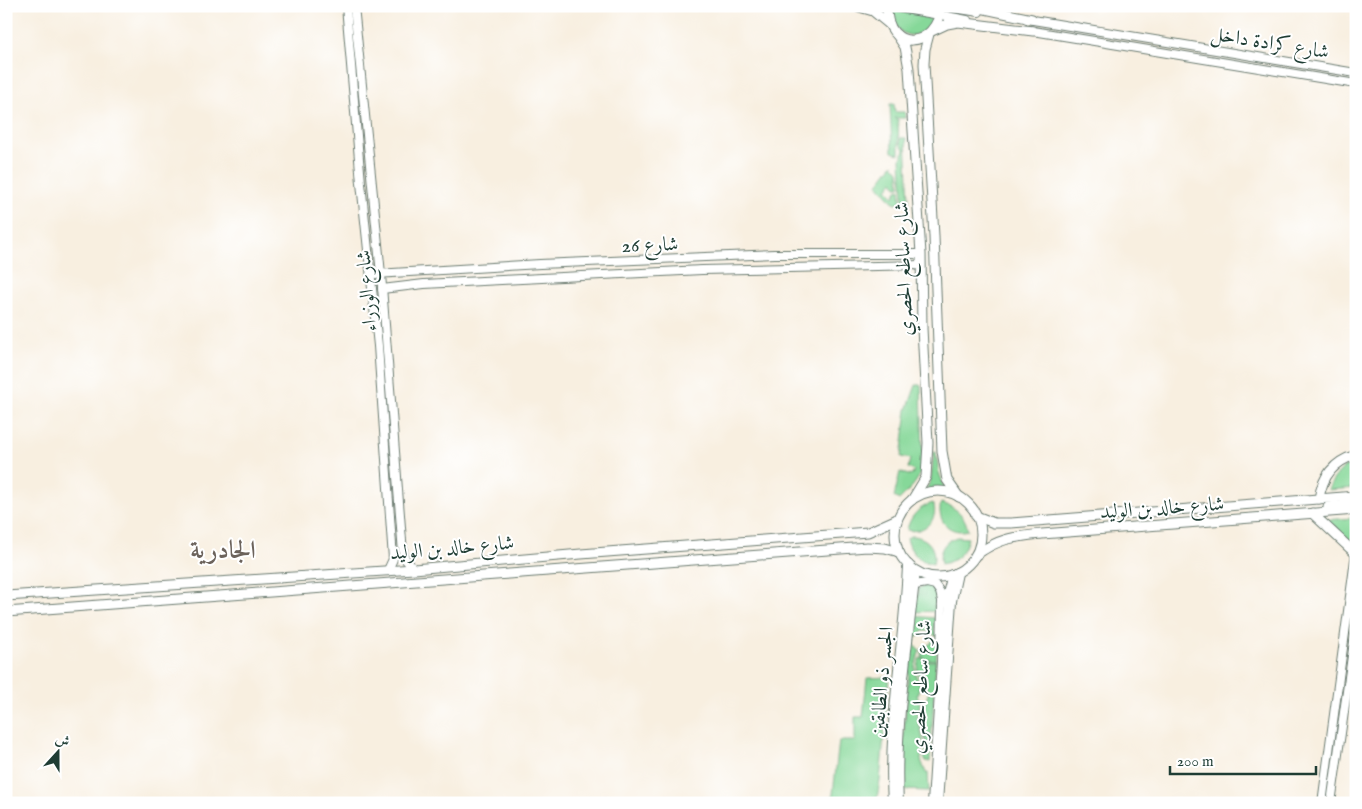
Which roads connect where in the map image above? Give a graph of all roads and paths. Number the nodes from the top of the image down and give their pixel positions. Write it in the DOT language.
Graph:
graph roads {
  1 [pos="346,6"];
  2 [pos="354,6"];
  3 [pos="856,6"];
  4 [pos="887,6"];
  5 [pos="941,6"];
  6 [pos="971,6"];
  7 [pos="893,7"];
  8 [pos="947,7"];
  9 [pos="934,14"];
  10 [pos="946,16"];
  11 [pos="1032,19"];
  12 [pos="890,26"];
  13 [pos="1033,31"];
  14 [pos="930,32"];
  15 [pos="897,36"];
  16 [pos="1356,72"];
  17 [pos="1356,84"];
  18 [pos="366,229"];
  19 [pos="377,229"];
  20 [pos="921,254"];
  21 [pos="684,258"];
  22 [pos="921,265"];
  23 [pos="684,270"];
  24 [pos="371,274"];
  25 [pos="381,274"];
  26 [pos="382,289"];
  27 [pos="378,346"];
  28 [pos="387,347"];
  29 [pos="1356,455"];
  30 [pos="386,464"];
  31 [pos="396,464"];
  32 [pos="959,497"];
  33 [pos="1319,499"];
  34 [pos="912,500"];
  35 [pos="1355,501"];
  36 [pos="1314,513"];
  37 [pos="976,516"];
  38 [pos="897,520"];
  39 [pos="899,552"];
  40 [pos="1356,553"];
  41 [pos="976,554"];
  42 [pos="441,567"];
  43 [pos="912,568"];
  44 [pos="414,569"];
  45 [pos="388,570"];
  46 [pos="954,574"];
  47 [pos="442,578"];
  48 [pos="915,585"];
  49 [pos="142,586"];
  50 [pos="6,596"];
  51 [pos="142,602"];
  52 [pos="942,605"];
  53 [pos="6,612"];
  54 [pos="1356,628"];
  55 [pos="894,803"];
  56 [pos="899,803"];
  57 [pos="932,803"];
  58 [pos="937,803"];
  59 [pos="1322,803"];
  60 [pos="1332,803"];
  1 -- 18 [label="street, شارع الوزراء"];
  2 -- 19 [label="street, شارع الوزراء"];
  3 -- 12 [label="main road"];
  4 -- 12 [label="main road"];
  5 -- 14 [label="main road, شارع ساطع الحصري"];
  6 -- 11 [label="main road"];
  7 -- 9 [label="street"];
  8 -- 11 [label="street, شارع كرادة داخل"];
  10 -- 13 [label="street, شارع كرادة داخل"];
  11 -- 16 [label="street, شارع كرادة داخل"];
  12 -- 15 [label="main road, شارع ساطع الحصري"];
  13 -- 14 [label="main road"];
  13 -- 17 [label="street, شارع كرادة داخل"];
  14 -- 15 [label="main road"];
  14 -- 32 [label="main road, شارع ساطع الحصري"];
  15 -- 20 [label="main road, شارع ساطع الحصري"];
  18 -- 19 [label="street"];
  18 -- 24 [label="street, شارع الوزراء"];
  19 -- 25 [label="street, شارع الوزراء"];
  20 -- 21 [label="street, شارع 26"];
  20 -- 22 [label="main road, شارع ساطع الحصري"];
  21 -- 23 [label="street"];
  21 -- 25 [label="street, شارع 26"];
  22 -- 23 [label="street, شارع 26"];
  22 -- 34 [label="main road, شارع ساطع الحصري"];
  23 -- 26 [label="street, شارع 26"];
  24 -- 25 [label="street, شارع 26"];
  24 -- 27 [label="street, شارع الوزراء"];
  25 -- 26 [label="street, شارع الوزراء"];
  26 -- 28 [label="street, شارع الوزراء"];
  27 -- 28 [label="street"];
  27 -- 30 [label="street, شارع الوزراء"];
  28 -- 31 [label="street, شارع الوزراء"];
  29 -- 33 [label="main road"];
  30 -- 31 [label="street"];
  30 -- 45 [label="street, شارع الوزراء"];
  31 -- 44 [label="street, شارع الوزراء"];
  32 -- 34 [label="main road"];
  32 -- 37 [label="main road"];
  33 -- 35 [label="main road, شارع خالد بن الوليد"];
  33 -- 37 [label="main road, شارع خالد بن الوليد"];
  34 -- 38 [label="main road"];
  35 -- 36 [label="main road, شارع خالد بن الوليد"];
  36 -- 40 [label="main road"];
  36 -- 41 [label="main road, شارع خالد بن الوليد"];
  37 -- 41 [label="main road"];
  38 -- 39 [label="main road"];
  38 -- 42 [label="main road, شارع خالد بن الوليد"];
  39 -- 43 [label="main road"];
  39 -- 47 [label="main road, شارع خالد بن الوليد"];
  40 -- 59 [label="street"];
  41 -- 46 [label="main road"];
  42 -- 44 [label="main road, شارع خالد بن الوليد"];
  42 -- 47 [label="main road"];
  43 -- 46 [label="main road"];
  43 -- 48 [label="street, شارع ساطع الحصري"];
  43 -- 55 [label="highway, الجسر ذو الطابقين"];
  44 -- 45 [label="main road, شارع خالد بن الوليد"];
  45 -- 49 [label="main road, شارع خالد بن الوليد"];
  46 -- 52 [label="street, شارع ساطع الحصري"];
  46 -- 58 [label="highway"];
  47 -- 51 [label="main road, شارع خالد بن الوليد"];
  48 -- 52 [label="street"];
  48 -- 56 [label="street, شارع ساطع الحصري"];
  49 -- 50 [label="main road, شارع خالد بن الوليد"];
  49 -- 51 [label="main road"];
  51 -- 53 [label="main road, شارع خالد بن الوليد"];
  52 -- 57 [label="street, شارع ساطع الحصري"];
  54 -- 60 [label="street"];
}
